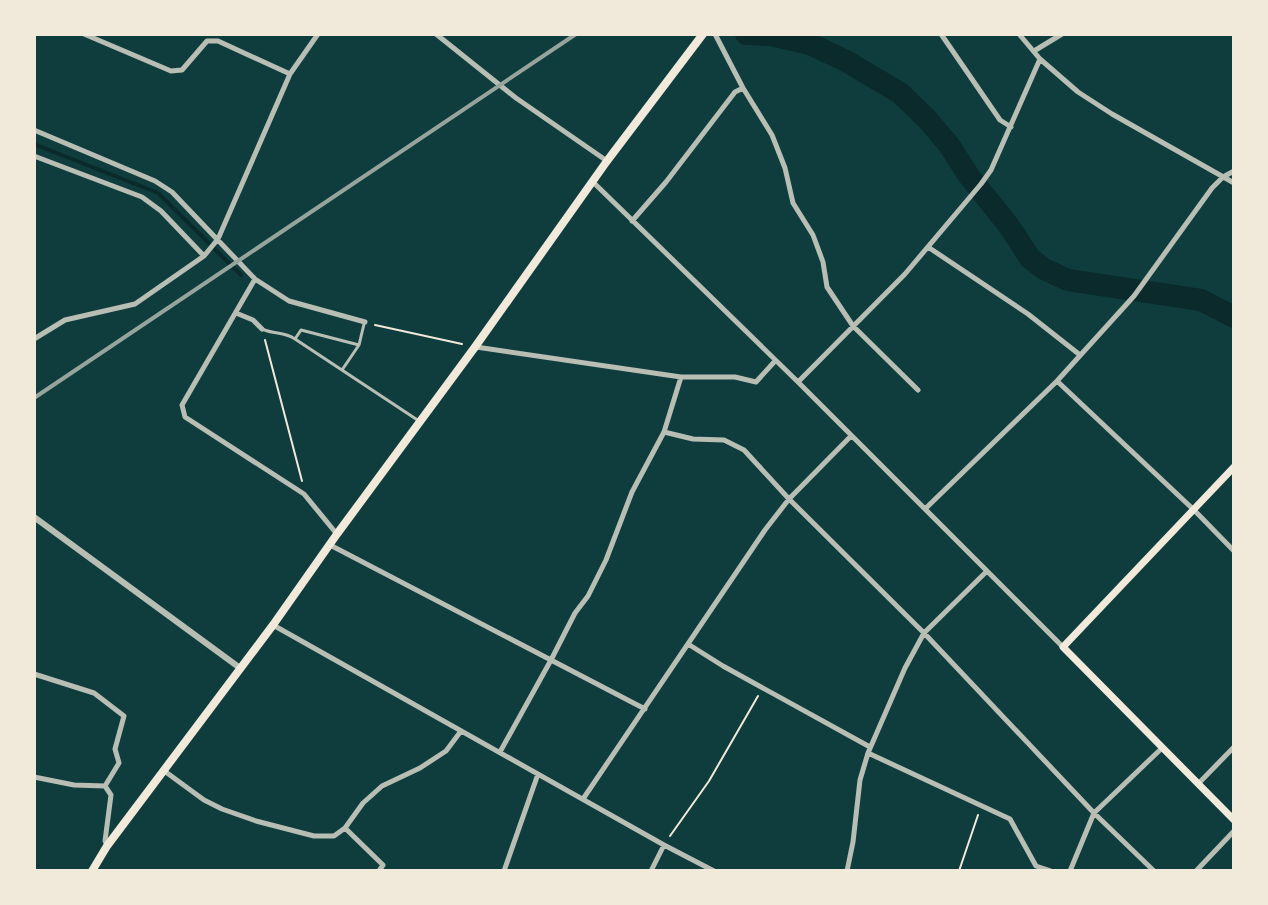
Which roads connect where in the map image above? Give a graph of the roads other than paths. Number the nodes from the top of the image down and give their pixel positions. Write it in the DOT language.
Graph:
graph roads {
  1 [pos="84,34"];
  2 [pos="318,34"];
  3 [pos="436,34"];
  4 [pos="703,34"];
  5 [pos="715,34"];
  6 [pos="941,34"];
  7 [pos="1019,34"];
  8 [pos="1062,34"];
  9 [pos="1034,51"];
  10 [pos="1040,59"];
  11 [pos="290,74"];
  12 [pos="743,88"];
  13 [pos="1011,127"];
  14 [pos="34,130"];
  15 [pos="34,156"];
  16 [pos="607,161"];
  17 [pos="1234,171"];
  18 [pos="1223,177"];
  19 [pos="593,182"];
  20 [pos="1234,183"];
  21 [pos="632,221"];
  22 [pos="218,239"];
  23 [pos="928,247"];
  24 [pos="204,256"];
  25 [pos="255,279"];
  26 [pos="236,313"];
  27 [pos="365,322"];
  28 [pos="853,326"];
  29 [pos="262,329"];
  30 [pos="34,339"];
  31 [pos="295,339"];
  32 [pos="359,345"];
  33 [pos="475,347"];
  34 [pos="1080,355"];
  35 [pos="775,361"];
  36 [pos="342,370"];
  37 [pos="681,377"];
  38 [pos="1057,381"];
  39 [pos="798,382"];
  40 [pos="918,390"];
  41 [pos="419,422"];
  42 [pos="664,432"];
  43 [pos="851,436"];
  44 [pos="1234,467"];
  45 [pos="789,499"];
  46 [pos="925,509"];
  47 [pos="1194,510"];
  48 [pos="34,517"];
  49 [pos="337,534"];
  50 [pos="330,545"];
  51 [pos="1234,551"];
  52 [pos="987,571"];
  53 [pos="273,625"];
  54 [pos="924,633"];
  55 [pos="688,644"];
  56 [pos="1063,647"];
  57 [pos="551,660"];
  58 [pos="240,668"];
  59 [pos="34,674"];
  60 [pos="645,709"];
  61 [pos="461,731"];
  62 [pos="1234,747"];
  63 [pos="1162,748"];
  64 [pos="869,750"];
  65 [pos="500,752"];
  66 [pos="163,770"];
  67 [pos="538,774"];
  68 [pos="34,777"];
  69 [pos="1197,785"];
  70 [pos="105,786"];
  71 [pos="583,799"];
  72 [pos="1094,813"];
  73 [pos="1234,820"];
  74 [pos="345,828"];
  75 [pos="1234,831"];
  76 [pos="664,845"];
  77 [pos="107,846"];
  78 [pos="92,871"];
  79 [pos="379,871"];
  80 [pos="504,871"];
  81 [pos="651,871"];
  82 [pos="714,871"];
  83 [pos="847,871"];
  84 [pos="1051,871"];
  85 [pos="1070,871"];
  86 [pos="1154,871"];
  87 [pos="1196,871"];
  1 -- 11 [label="street"];
  2 -- 11 [label="street"];
  3 -- 16 [label="street"];
  4 -- 16 [label="main road"];
  5 -- 12 [label="street"];
  6 -- 13 [label="street"];
  7 -- 9 [label="street"];
  8 -- 9 [label="street"];
  9 -- 10 [label="street"];
  10 -- 13 [label="street"];
  10 -- 18 [label="street"];
  11 -- 22 [label="street"];
  12 -- 21 [label="street"];
  12 -- 28 [label="street"];
  13 -- 23 [label="street"];
  14 -- 22 [label="street"];
  15 -- 24 [label="street"];
  16 -- 19 [label="main road"];
  17 -- 18 [label="street"];
  18 -- 20 [label="street"];
  18 -- 34 [label="street"];
  19 -- 21 [label="street"];
  19 -- 33 [label="main road"];
  21 -- 35 [label="street"];
  22 -- 24 [label="street"];
  22 -- 25 [label="street"];
  23 -- 28 [label="street"];
  23 -- 34 [label="street"];
  24 -- 30 [label="street"];
  25 -- 26 [label="street"];
  25 -- 27 [label="street"];
  26 -- 29 [label="street"];
  26 -- 49 [label="street"];
  27 -- 32 [label="lane"];
  28 -- 39 [label="street"];
  28 -- 40 [label="street"];
  29 -- 31 [label="lane"];
  31 -- 32 [label="lane"];
  31 -- 36 [label="lane"];
  32 -- 36 [label="lane"];
  33 -- 37 [label="street"];
  33 -- 41 [label="main road"];
  34 -- 38 [label="street"];
  35 -- 37 [label="street"];
  35 -- 39 [label="street"];
  36 -- 41 [label="lane"];
  37 -- 42 [label="street"];
  38 -- 46 [label="street"];
  38 -- 47 [label="street"];
  39 -- 43 [label="street"];
  41 -- 49 [label="main road"];
  42 -- 45 [label="street"];
  42 -- 57 [label="street"];
  43 -- 45 [label="street"];
  43 -- 46 [label="street"];
  44 -- 47 [label="main road"];
  45 -- 54 [label="street"];
  45 -- 55 [label="street"];
  46 -- 52 [label="street"];
  47 -- 51 [label="street"];
  47 -- 56 [label="main road"];
  48 -- 58 [label="street"];
  49 -- 50 [label="main road"];
  50 -- 53 [label="main road"];
  50 -- 57 [label="street"];
  52 -- 54 [label="street"];
  52 -- 56 [label="street"];
  53 -- 58 [label="main road"];
  53 -- 61 [label="street"];
  54 -- 64 [label="street"];
  54 -- 72 [label="street"];
  55 -- 60 [label="street"];
  55 -- 64 [label="street"];
  56 -- 63 [label="main road"];
  57 -- 60 [label="street"];
  57 -- 65 [label="street"];
  58 -- 66 [label="main road"];
  59 -- 70 [label="street"];
  60 -- 71 [label="street"];
  61 -- 65 [label="street"];
  61 -- 74 [label="street"];
  62 -- 69 [label="street"];
  63 -- 69 [label="main road"];
  63 -- 72 [label="street"];
  64 -- 83 [label="street"];
  64 -- 84 [label="street"];
  65 -- 67 [label="street"];
  66 -- 74 [label="street"];
  66 -- 77 [label="main road"];
  67 -- 71 [label="street"];
  67 -- 80 [label="street"];
  68 -- 70 [label="street"];
  69 -- 73 [label="main road"];
  70 -- 77 [label="street"];
  71 -- 76 [label="street"];
  72 -- 85 [label="street"];
  72 -- 86 [label="street"];
  74 -- 79 [label="street"];
  75 -- 87 [label="street"];
  76 -- 81 [label="street"];
  76 -- 82 [label="street"];
  77 -- 78 [label="main road"];
}
